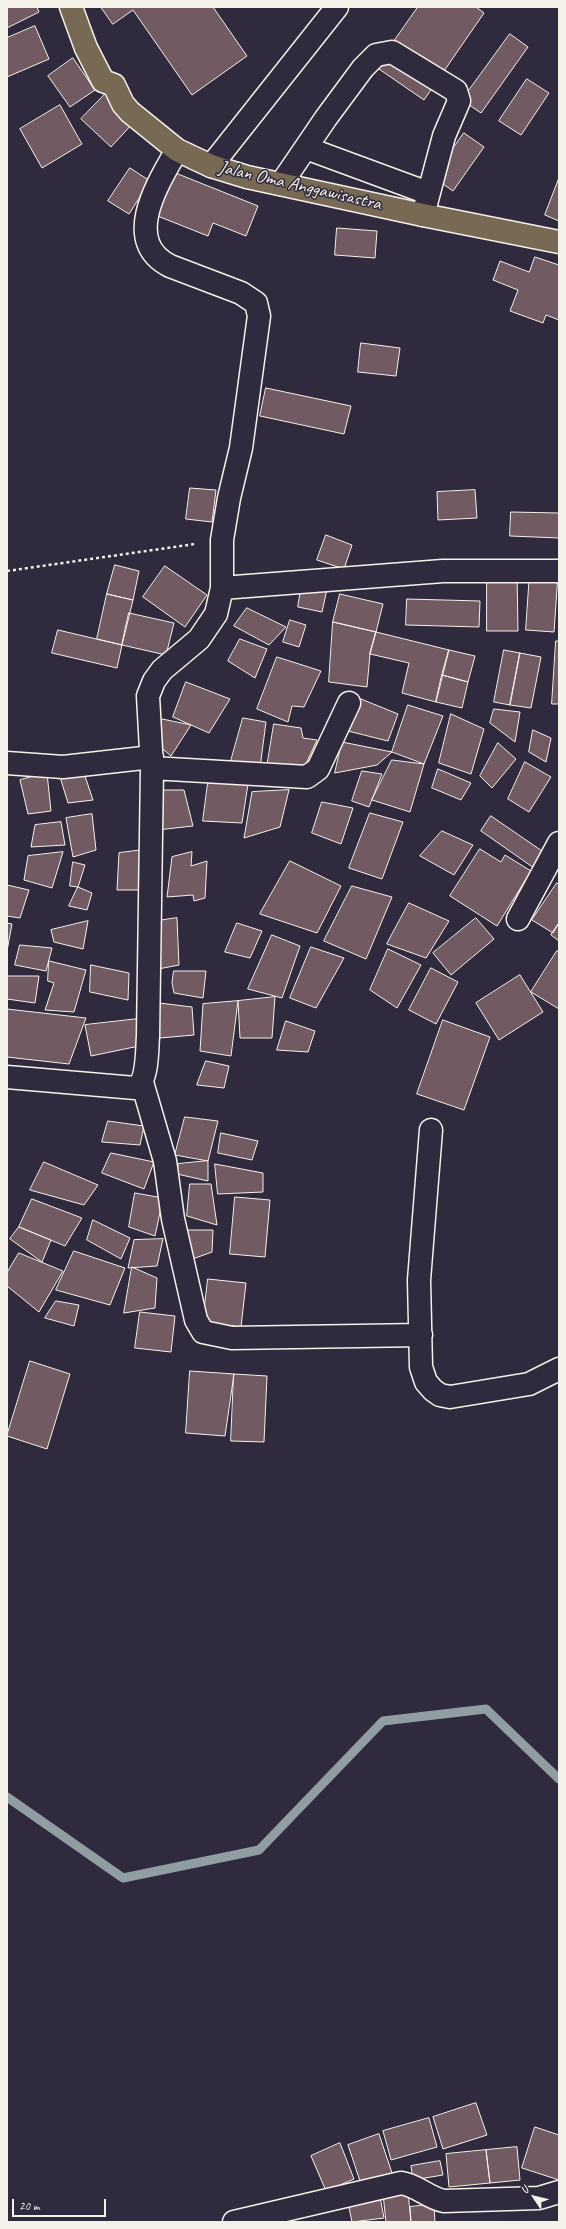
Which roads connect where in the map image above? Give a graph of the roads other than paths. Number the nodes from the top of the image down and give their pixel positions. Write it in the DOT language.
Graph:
graph roads {
  1 [pos="71,7"];
  2 [pos="337,7"];
  3 [pos="306,148"];
  4 [pos="177,150"];
  5 [pos="211,166"];
  6 [pos="281,184"];
  7 [pos="428,194"];
  8 [pos="423,215"];
  9 [pos="559,242"];
  10 [pos="559,571"];
  11 [pos="222,588"];
  12 [pos="349,703"];
  13 [pos="7,763"];
  14 [pos="152,763"];
  15 [pos="559,843"];
  16 [pos="518,919"];
  17 [pos="7,1077"];
  18 [pos="142,1082"];
  19 [pos="430,1130"];
  20 [pos="421,1335"];
  21 [pos="559,1369"];
  22 [pos="559,2192"];
  23 [pos="234,2222"];
  1 -- 4 [label="main road, Jalan Oma Anggawisastra"];
  2 -- 5 [label="street"];
  3 -- 6 [label="street"];
  3 -- 7 [label="street"];
  3 -- 7 [label="street"];
  4 -- 5 [label="main road, Jalan Oma Anggawisastra"];
  4 -- 11 [label="street"];
  5 -- 6 [label="main road, Jalan Oma Anggawisastra"];
  6 -- 8 [label="main road, Jalan Oma Anggawisastra"];
  7 -- 8 [label="street"];
  8 -- 9 [label="main road, Jalan Oma Anggawisastra"];
  10 -- 11 [label="street"];
  11 -- 14 [label="street"];
  12 -- 14 [label="street"];
  13 -- 14 [label="street"];
  14 -- 18 [label="street"];
  15 -- 16 [label="street"];
  17 -- 18 [label="street"];
  18 -- 20 [label="street"];
  19 -- 20 [label="street"];
  20 -- 21 [label="street"];
  22 -- 23 [label="street"];
}
